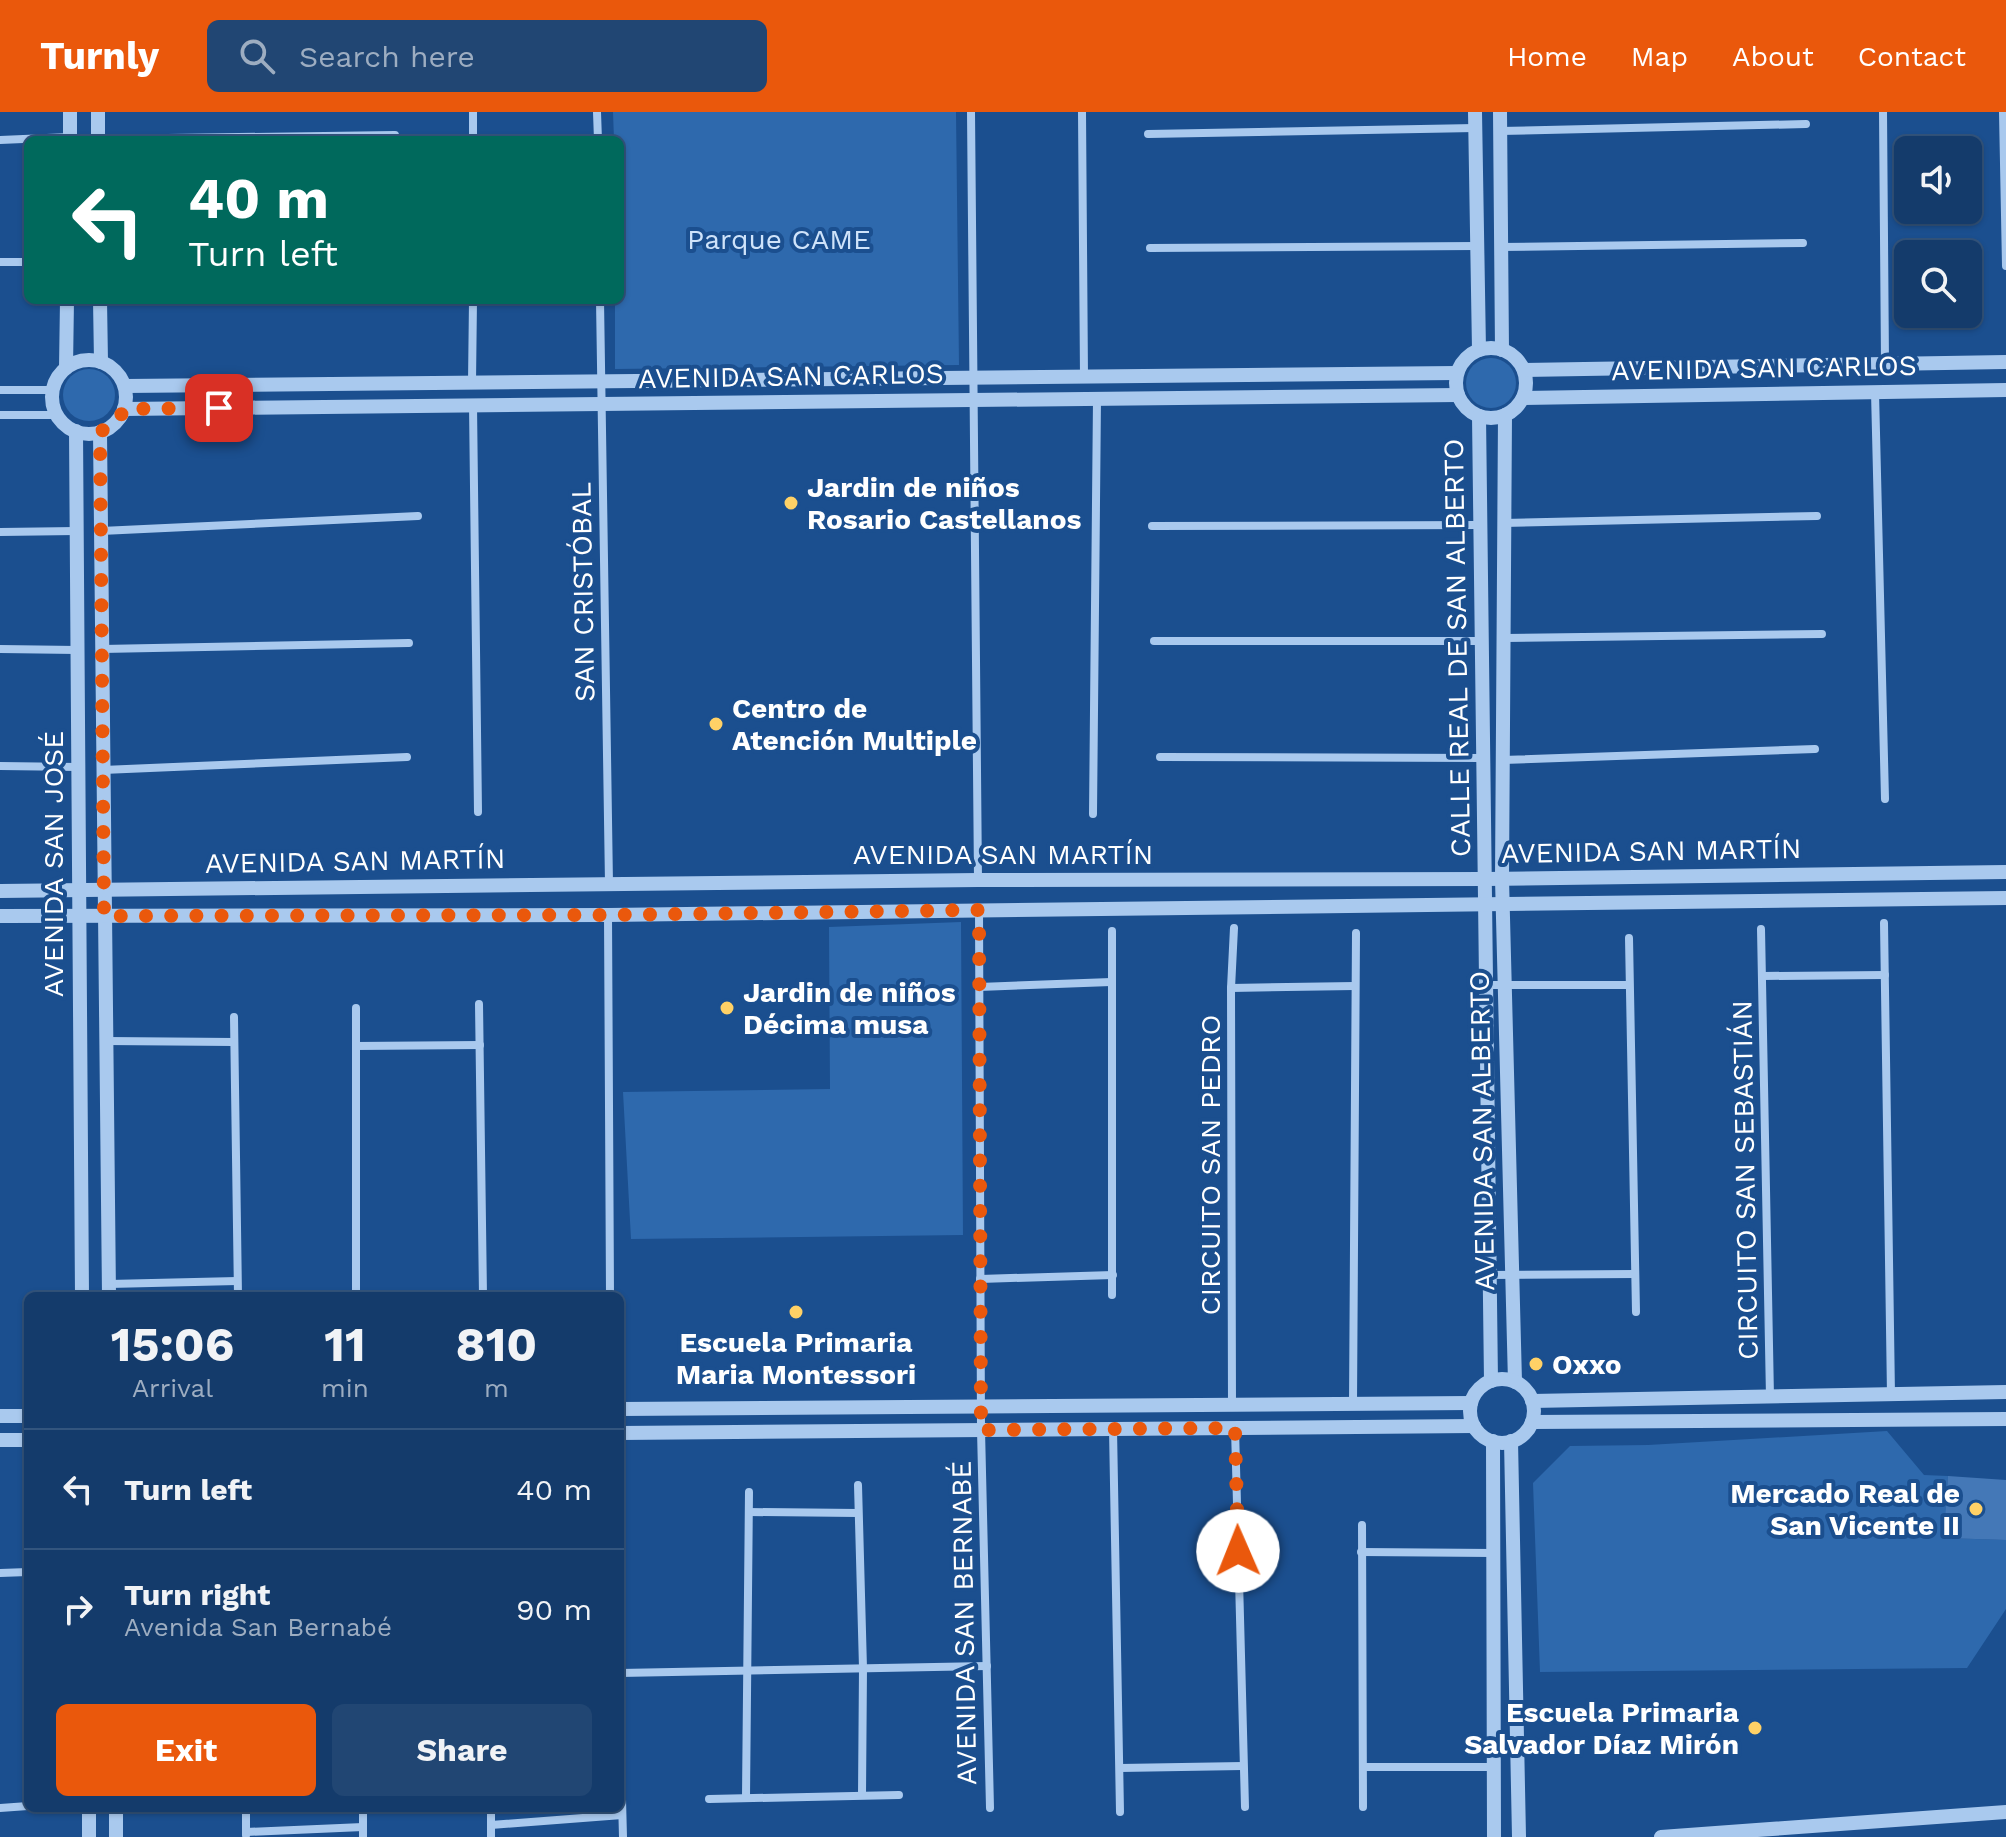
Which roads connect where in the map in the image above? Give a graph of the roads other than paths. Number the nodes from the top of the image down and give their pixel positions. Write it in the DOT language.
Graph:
graph roads {
  1 [pos="70,112"];
  2 [pos="98,112"];
  3 [pos="473,112"];
  4 [pos="597,112"];
  5 [pos="971,112"];
  6 [pos="1082,112"];
  7 [pos="1475,112"];
  8 [pos="1500,112"];
  9 [pos="1883,112"];
  10 [pos="2003,112"];
  11 [pos="1806,124"];
  12 [pos="1475,128"];
  13 [pos="1500,131"];
  14 [pos="1148,134"];
  15 [pos="395,135"];
  16 [pos="70,136"];
  17 [pos="98,136"];
  18 [pos="336,136"];
  19 [pos="473,136"];
  20 [pos="598,136"];
  21 [pos="0,140"];
  22 [pos="24,140"];
  23 [pos="1803,243"];
  24 [pos="1477,246"];
  25 [pos="1500,247"];
  26 [pos="1150,248"];
  27 [pos="0,262"];
  28 [pos="24,262"];
  29 [pos="2006,266"];
  30 [pos="67,304"];
  31 [pos="100,304"];
  32 [pos="473,304"];
  33 [pos="600,304"];
  34 [pos="1479,350"];
  35 [pos="1502,350"];
  36 [pos="101,362"];
  37 [pos="2006,362"];
  38 [pos="1885,363"];
  39 [pos="66,368"];
  40 [pos="1524,370"];
  41 [pos="1457,373"];
  42 [pos="1084,377"];
  43 [pos="973,378"];
  44 [pos="601,381"];
  45 [pos="472,382"];
  46 [pos="125,386"];
  47 [pos="0,390"];
  48 [pos="53,390"];
  49 [pos="2006,390"];
  50 [pos="1875,391"];
  51 [pos="1458,395"];
  52 [pos="1523,398"];
  53 [pos="1097,399"];
  54 [pos="973,400"];
  55 [pos="602,404"];
  56 [pos="473,405"];
  57 [pos="124,409"];
  58 [pos="0,415"];
  59 [pos="57,415"];
  60 [pos="1505,415"];
  61 [pos="1479,416"];
  62 [pos="76,431"];
  63 [pos="100,432"];
  64 [pos="418,516"];
  65 [pos="1817,516"];
  66 [pos="1502,523"];
  67 [pos="1480,525"];
  68 [pos="1152,526"];
  69 [pos="76,531"];
  70 [pos="101,531"];
  71 [pos="0,532"];
  72 [pos="1822,634"];
  73 [pos="1505,638"];
  74 [pos="1154,641"];
  75 [pos="1484,641"];
  76 [pos="409,643"];
  77 [pos="0,649"];
  78 [pos="102,649"];
  79 [pos="77,650"];
  80 [pos="1815,749"];
  81 [pos="407,757"];
  82 [pos="1160,757"];
  83 [pos="1483,758"];
  84 [pos="1503,760"];
  85 [pos="0,766"];
  86 [pos="78,767"];
  87 [pos="103,770"];
  88 [pos="1885,799"];
  89 [pos="478,812"];
  90 [pos="1093,814"];
  91 [pos="2006,872"];
  92 [pos="1486,879"];
  93 [pos="1502,879"];
  94 [pos="978,880"];
  95 [pos="609,884"];
  96 [pos="79,890"];
  97 [pos="105,890"];
  98 [pos="0,891"];
  99 [pos="2006,898"];
  100 [pos="1503,904"];
  101 [pos="1486,905"];
  102 [pos="979,910"];
  103 [pos="79,915"];
  104 [pos="608,915"];
  105 [pos="0,916"];
  106 [pos="104,916"];
  107 [pos="1884,923"];
  108 [pos="1234,928"];
  109 [pos="1761,929"];
  110 [pos="1112,931"];
  111 [pos="1356,933"];
  112 [pos="1629,938"];
  113 [pos="1885,975"];
  114 [pos="1763,976"];
  115 [pos="1111,982"];
  116 [pos="1486,985"];
  117 [pos="1505,985"];
  118 [pos="1629,985"];
  119 [pos="1355,986"];
  120 [pos="979,987"];
  121 [pos="1231,988"];
  122 [pos="479,1004"];
  123 [pos="356,1008"];
  124 [pos="234,1017"];
  125 [pos="106,1041"];
  126 [pos="234,1042"];
  127 [pos="480,1045"];
  128 [pos="356,1046"];
  129 [pos="1635,1274"];
  130 [pos="1113,1275"];
  131 [pos="1489,1275"];
  132 [pos="1511,1275"];
  133 [pos="980,1279"];
  134 [pos="237,1281"];
  135 [pos="109,1290"];
  136 [pos="82,1292"];
  137 [pos="238,1292"];
  138 [pos="356,1292"];
  139 [pos="483,1292"];
  140 [pos="610,1292"];
  141 [pos="1112,1295"];
  142 [pos="1636,1312"];
  143 [pos="1491,1381"];
  144 [pos="1515,1382"];
  145 [pos="2006,1392"];
  146 [pos="1891,1395"];
  147 [pos="1770,1397"];
  148 [pos="1532,1401"];
  149 [pos="1471,1403"];
  150 [pos="1353,1404"];
  151 [pos="1232,1405"];
  152 [pos="981,1406"];
  153 [pos="624,1409"];
  154 [pos="0,1416"];
  155 [pos="24,1416"];
  156 [pos="2006,1419"];
  157 [pos="1532,1422"];
  158 [pos="1474,1426"];
  159 [pos="1235,1428"];
  160 [pos="1113,1429"];
  161 [pos="981,1430"];
  162 [pos="624,1433"];
  163 [pos="0,1440"];
  164 [pos="24,1440"];
  165 [pos="1493,1441"];
  166 [pos="1511,1441"];
  167 [pos="858,1485"];
  168 [pos="749,1492"];
  169 [pos="749,1512"];
  170 [pos="858,1513"];
  171 [pos="1362,1525"];
  172 [pos="1361,1552"];
  173 [pos="1493,1553"];
  174 [pos="24,1572"];
  175 [pos="0,1573"];
  176 [pos="987,1666"];
  177 [pos="863,1668"];
  178 [pos="746,1670"];
  179 [pos="624,1673"];
  180 [pos="1243,1766"];
  181 [pos="1363,1767"];
  182 [pos="1494,1767"];
  183 [pos="1120,1768"];
  184 [pos="862,1795"];
  185 [pos="899,1795"];
  186 [pos="746,1797"];
  187 [pos="709,1799"];
  188 [pos="24,1806"];
  189 [pos="1245,1807"];
  190 [pos="1363,1807"];
  191 [pos="0,1808"];
  192 [pos="990,1808"];
  193 [pos="89,1812"];
  194 [pos="116,1812"];
  195 [pos="246,1812"];
  196 [pos="491,1812"];
  197 [pos="622,1812"];
  198 [pos="1120,1812"];
  199 [pos="2006,1812"];
  200 [pos="622,1815"];
  201 [pos="491,1825"];
  202 [pos="363,1832"];
  203 [pos="246,1835"];
  204 [pos="89,1837"];
  205 [pos="116,1837"];
  206 [pos="491,1837"];
  207 [pos="623,1837"];
  208 [pos="1494,1837"];
  209 [pos="1519,1837"];
  210 [pos="1661,1837"];
  1 -- 16 [label="street"];
  2 -- 17 [label="street"];
  3 -- 19 [label="street"];
  4 -- 20 [label="street"];
  5 -- 43 [label="street"];
  6 -- 42 [label="street"];
  7 -- 12 [label="street"];
  8 -- 13 [label="street"];
  9 -- 38 [label="street"];
  10 -- 29 [label="street"];
  11 -- 13 [label="street"];
  12 -- 14 [label="street"];
  12 -- 24 [label="street"];
  13 -- 25 [label="street"];
  15 -- 18 [label="street"];
  21 -- 22 [label="street"];
  23 -- 25 [label="street"];
  24 -- 26 [label="street"];
  24 -- 34 [label="street"];
  25 -- 35 [label="street"];
  27 -- 28 [label="street"];
  30 -- 39 [label="street"];
  31 -- 36 [label="street"];
  32 -- 45 [label="street"];
  33 -- 44 [label="street, SAN CRISTÓBAL"];
  34 -- 35 [label="street"];
  34 -- 41 [label="street"];
  35 -- 40 [label="street"];
  36 -- 39 [label="street"];
  36 -- 46 [label="street"];
  37 -- 38 [label="street, AVENIDA SAN CARLOS"];
  38 -- 40 [label="street, AVENIDA SAN CARLOS"];
  39 -- 48 [label="street"];
  40 -- 52 [label="street"];
  41 -- 42 [label="street, AVENIDA SAN CARLOS"];
  41 -- 51 [label="street"];
  42 -- 43 [label="street, AVENIDA SAN CARLOS"];
  43 -- 44 [label="street, AVENIDA SAN CARLOS"];
  43 -- 54 [label="street"];
  44 -- 45 [label="street, AVENIDA SAN CARLOS"];
  44 -- 55 [label="street, SAN CRISTÓBAL"];
  45 -- 46 [label="street, AVENIDA SAN CARLOS"];
  46 -- 57 [label="street"];
  47 -- 48 [label="street"];
  48 -- 59 [label="street"];
  49 -- 50 [label="street, AVENIDA SAN CARLOS"];
  50 -- 52 [label="street, AVENIDA SAN CARLOS"];
  50 -- 88 [label="street"];
  51 -- 53 [label="street, AVENIDA SAN CARLOS"];
  51 -- 61 [label="street"];
  52 -- 60 [label="street"];
  53 -- 54 [label="street, AVENIDA SAN CARLOS"];
  53 -- 90 [label="street"];
  54 -- 55 [label="street, AVENIDA SAN CARLOS"];
  54 -- 94 [label="street"];
  55 -- 56 [label="street, AVENIDA SAN CARLOS"];
  55 -- 95 [label="street, SAN CRISTÓBAL"];
  56 -- 57 [label="street, AVENIDA SAN CARLOS"];
  56 -- 89 [label="street"];
  57 -- 63 [label="street"];
  58 -- 59 [label="street"];
  59 -- 62 [label="street"];
  60 -- 61 [label="street"];
  60 -- 66 [label="street, CALLE REAL DE SAN ALBERTO"];
  61 -- 67 [label="street, CALLE REAL DE SAN ALBERTO"];
  62 -- 63 [label="street"];
  62 -- 69 [label="street, AVENIDA SAN JOSÉ"];
  63 -- 70 [label="street, AVENIDA SAN JOSÉ"];
  64 -- 70 [label="street"];
  65 -- 66 [label="street"];
  66 -- 73 [label="street, CALLE REAL DE SAN ALBERTO"];
  67 -- 68 [label="street"];
  67 -- 75 [label="street, CALLE REAL DE SAN ALBERTO"];
  69 -- 71 [label="street"];
  69 -- 79 [label="street, AVENIDA SAN JOSÉ"];
  70 -- 78 [label="street, AVENIDA SAN JOSÉ"];
  72 -- 73 [label="street"];
  73 -- 84 [label="street, CALLE REAL DE SAN ALBERTO"];
  74 -- 75 [label="street"];
  75 -- 83 [label="street, CALLE REAL DE SAN ALBERTO"];
  76 -- 78 [label="street"];
  77 -- 79 [label="street"];
  78 -- 87 [label="street, AVENIDA SAN JOSÉ"];
  79 -- 86 [label="street, AVENIDA SAN JOSÉ"];
  80 -- 84 [label="street"];
  81 -- 87 [label="street"];
  82 -- 83 [label="street"];
  83 -- 92 [label="street, CALLE REAL DE SAN ALBERTO"];
  84 -- 93 [label="street, CALLE REAL DE SAN ALBERTO"];
  85 -- 86 [label="street"];
  86 -- 96 [label="street, AVENIDA SAN JOSÉ"];
  87 -- 97 [label="street, AVENIDA SAN JOSÉ"];
  91 -- 93 [label="street, AVENIDA SAN MARTÍN"];
  92 -- 93 [label="street, AVENIDA SAN MARTÍN"];
  92 -- 94 [label="street, AVENIDA SAN MARTÍN"];
  92 -- 101 [label="street, AVENIDA SAN ALBERTO"];
  93 -- 100 [label="street, AVENIDA SAN ALBERTO"];
  94 -- 95 [label="street, AVENIDA SAN MARTÍN"];
  95 -- 97 [label="street, AVENIDA SAN MARTÍN"];
  96 -- 97 [label="street, AVENIDA SAN MARTÍN"];
  96 -- 98 [label="street, AVENIDA SAN MARTÍN"];
  96 -- 103 [label="street, AVENIDA SAN JOSÉ"];
  97 -- 106 [label="street, AVENIDA SAN JOSÉ"];
  99 -- 100 [label="street, AVENIDA SAN MARTÍN"];
  100 -- 101 [label="street, AVENIDA SAN MARTÍN"];
  100 -- 117 [label="street, AVENIDA SAN ALBERTO"];
  101 -- 102 [label="street, AVENIDA SAN MARTÍN"];
  101 -- 116 [label="street, AVENIDA SAN ALBERTO"];
  102 -- 104 [label="street, AVENIDA SAN MARTÍN"];
  102 -- 120 [label="street, AVENIDA SAN BERNABÉ"];
  103 -- 105 [label="street, AVENIDA SAN MARTÍN"];
  103 -- 106 [label="street, AVENIDA SAN MARTÍN"];
  103 -- 136 [label="street, AVENIDA SAN JOSÉ"];
  104 -- 106 [label="street, AVENIDA SAN MARTÍN"];
  104 -- 140 [label="street"];
  106 -- 125 [label="street, AVENIDA SAN JOSÉ"];
  107 -- 113 [label="street"];
  108 -- 121 [label="street"];
  109 -- 114 [label="street"];
  110 -- 115 [label="street"];
  111 -- 119 [label="street"];
  112 -- 118 [label="street"];
  113 -- 114 [label="street, CIRCUITO SAN SEBASTIÁN"];
  113 -- 146 [label="street"];
  114 -- 147 [label="street, CIRCUITO SAN SEBASTIÁN"];
  115 -- 120 [label="street"];
  115 -- 130 [label="street"];
  116 -- 117 [label="street"];
  116 -- 131 [label="street, AVENIDA SAN ALBERTO"];
  117 -- 118 [label="street"];
  117 -- 132 [label="street, AVENIDA SAN ALBERTO"];
  118 -- 129 [label="street"];
  119 -- 121 [label="street, CIRCUITO SAN PEDRO"];
  119 -- 150 [label="street"];
  120 -- 133 [label="street, AVENIDA SAN BERNABÉ"];
  121 -- 151 [label="street, CIRCUITO SAN PEDRO"];
  122 -- 127 [label="street"];
  123 -- 128 [label="street"];
  124 -- 126 [label="street"];
  125 -- 126 [label="street"];
  125 -- 135 [label="street, AVENIDA SAN JOSÉ"];
  126 -- 134 [label="street"];
  127 -- 128 [label="street"];
  127 -- 139 [label="street"];
  128 -- 138 [label="street"];
  129 -- 132 [label="street"];
  129 -- 142 [label="street"];
  130 -- 133 [label="street"];
  130 -- 141 [label="street"];
  131 -- 132 [label="street"];
  131 -- 143 [label="street, AVENIDA SAN ALBERTO"];
  132 -- 144 [label="street, AVENIDA SAN ALBERTO"];
  133 -- 152 [label="street, AVENIDA SAN BERNABÉ"];
  134 -- 135 [label="street"];
  134 -- 137 [label="street"];
  143 -- 144 [label="street"];
  143 -- 149 [label="street"];
  144 -- 148 [label="street"];
  145 -- 146 [label="street"];
  146 -- 147 [label="street"];
  147 -- 148 [label="street"];
  148 -- 157 [label="street"];
  149 -- 150 [label="street"];
  149 -- 158 [label="street"];
  150 -- 151 [label="street"];
  151 -- 152 [label="street"];
  152 -- 153 [label="street"];
  152 -- 161 [label="street, AVENIDA SAN BERNABÉ"];
  154 -- 155 [label="street"];
  156 -- 157 [label="street"];
  157 -- 166 [label="street"];
  158 -- 159 [label="street"];
  158 -- 165 [label="street"];
  159 -- 160 [label="street"];
  159 -- 180 [label="street"];
  160 -- 161 [label="street"];
  160 -- 183 [label="street"];
  161 -- 162 [label="street"];
  161 -- 176 [label="street, AVENIDA SAN BERNABÉ"];
  163 -- 164 [label="street"];
  165 -- 166 [label="street"];
  165 -- 173 [label="street"];
  166 -- 209 [label="street"];
  167 -- 170 [label="street"];
  168 -- 169 [label="street"];
  169 -- 170 [label="street"];
  169 -- 178 [label="street"];
  170 -- 177 [label="street"];
  171 -- 172 [label="street"];
  172 -- 173 [label="street"];
  172 -- 181 [label="street"];
  173 -- 182 [label="street"];
  174 -- 175 [label="street"];
  176 -- 177 [label="street"];
  176 -- 192 [label="street, AVENIDA SAN BERNABÉ"];
  177 -- 178 [label="street"];
  177 -- 184 [label="street"];
  178 -- 179 [label="street"];
  178 -- 186 [label="street"];
  180 -- 183 [label="street"];
  180 -- 189 [label="street"];
  181 -- 182 [label="street"];
  181 -- 190 [label="street"];
  182 -- 208 [label="street"];
  183 -- 198 [label="street"];
  184 -- 185 [label="street"];
  184 -- 186 [label="street"];
  186 -- 187 [label="street"];
  188 -- 191 [label="street"];
  193 -- 204 [label="street"];
  194 -- 205 [label="street"];
  195 -- 203 [label="street"];
  196 -- 201 [label="street"];
  197 -- 200 [label="street"];
  199 -- 210 [label="street"];
  200 -- 201 [label="street"];
  200 -- 207 [label="street"];
  201 -- 206 [label="street"];
  202 -- 203 [label="street"];
}
